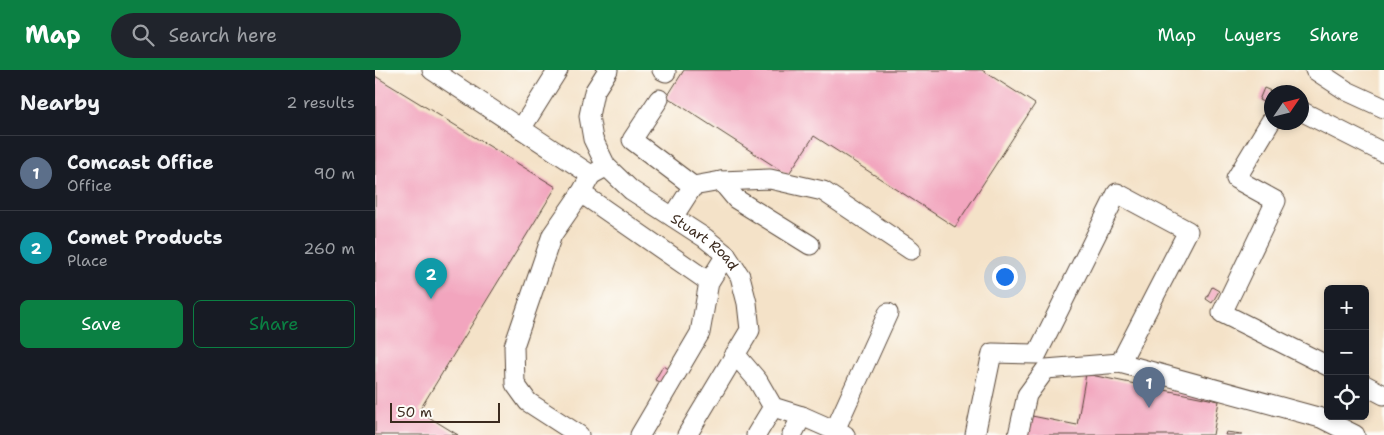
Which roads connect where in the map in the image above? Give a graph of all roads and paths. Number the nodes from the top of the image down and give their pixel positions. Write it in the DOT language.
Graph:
graph roads {
  1 [pos="432,70"];
  2 [pos="558,70"];
  3 [pos="608,70"];
  4 [pos="1315,70"];
  5 [pos="659,99"];
  6 [pos="1384,108"];
  7 [pos="1309,115"];
  8 [pos="521,129"];
  9 [pos="1266,130"];
  10 [pos="1384,154"];
  11 [pos="599,171"];
  12 [pos="721,181"];
  13 [pos="693,186"];
  14 [pos="581,193"];
  15 [pos="673,217"];
  16 [pos="810,245"];
  17 [pos="911,250"];
  18 [pos="726,255"];
  19 [pos="709,282"];
  20 [pos="888,312"];
  21 [pos="735,354"];
  22 [pos="1120,363"];
  23 [pos="1324,364"];
  24 [pos="1369,387"];
  25 [pos="1384,395"];
  26 [pos="773,407"];
  27 [pos="802,416"];
  28 [pos="840,433"];
  29 [pos="579,435"];
  30 [pos="640,435"];
  31 [pos="687,435"];
  32 [pos="756,435"];
  33 [pos="792,435"];
  34 [pos="975,435"];
  35 [pos="1018,435"];
  36 [pos="1355,435"];
  1 -- 8 [label="street"];
  2 -- 8 [label="street"];
  3 -- 11 [label="street, Stuart Road"];
  4 -- 6 [label="street"];
  5 -- 13 [label="street"];
  7 -- 10 [label="street"];
  8 -- 11 [label="street"];
  9 -- 23 [label="street"];
  11 -- 14 [label="street"];
  11 -- 15 [label="street, Stuart Road"];
  12 -- 13 [label="street"];
  12 -- 16 [label="street"];
  12 -- 17 [label="street"];
  13 -- 15 [label="street"];
  14 -- 19 [label="street"];
  14 -- 29 [label="street"];
  15 -- 18 [label="street, Stuart Road"];
  18 -- 19 [label="street"];
  18 -- 21 [label="street, Stuart Road"];
  19 -- 30 [label="street"];
  20 -- 28 [label="street"];
  21 -- 26 [label="street"];
  21 -- 31 [label="street, Stuart Road"];
  22 -- 34 [label="street"];
  22 -- 35 [label="street"];
  22 -- 36 [label="street"];
  24 -- 25 [label="street"];
  26 -- 27 [label="street"];
  26 -- 32 [label="street"];
  27 -- 28 [label="street"];
  27 -- 33 [label="street"];
}
